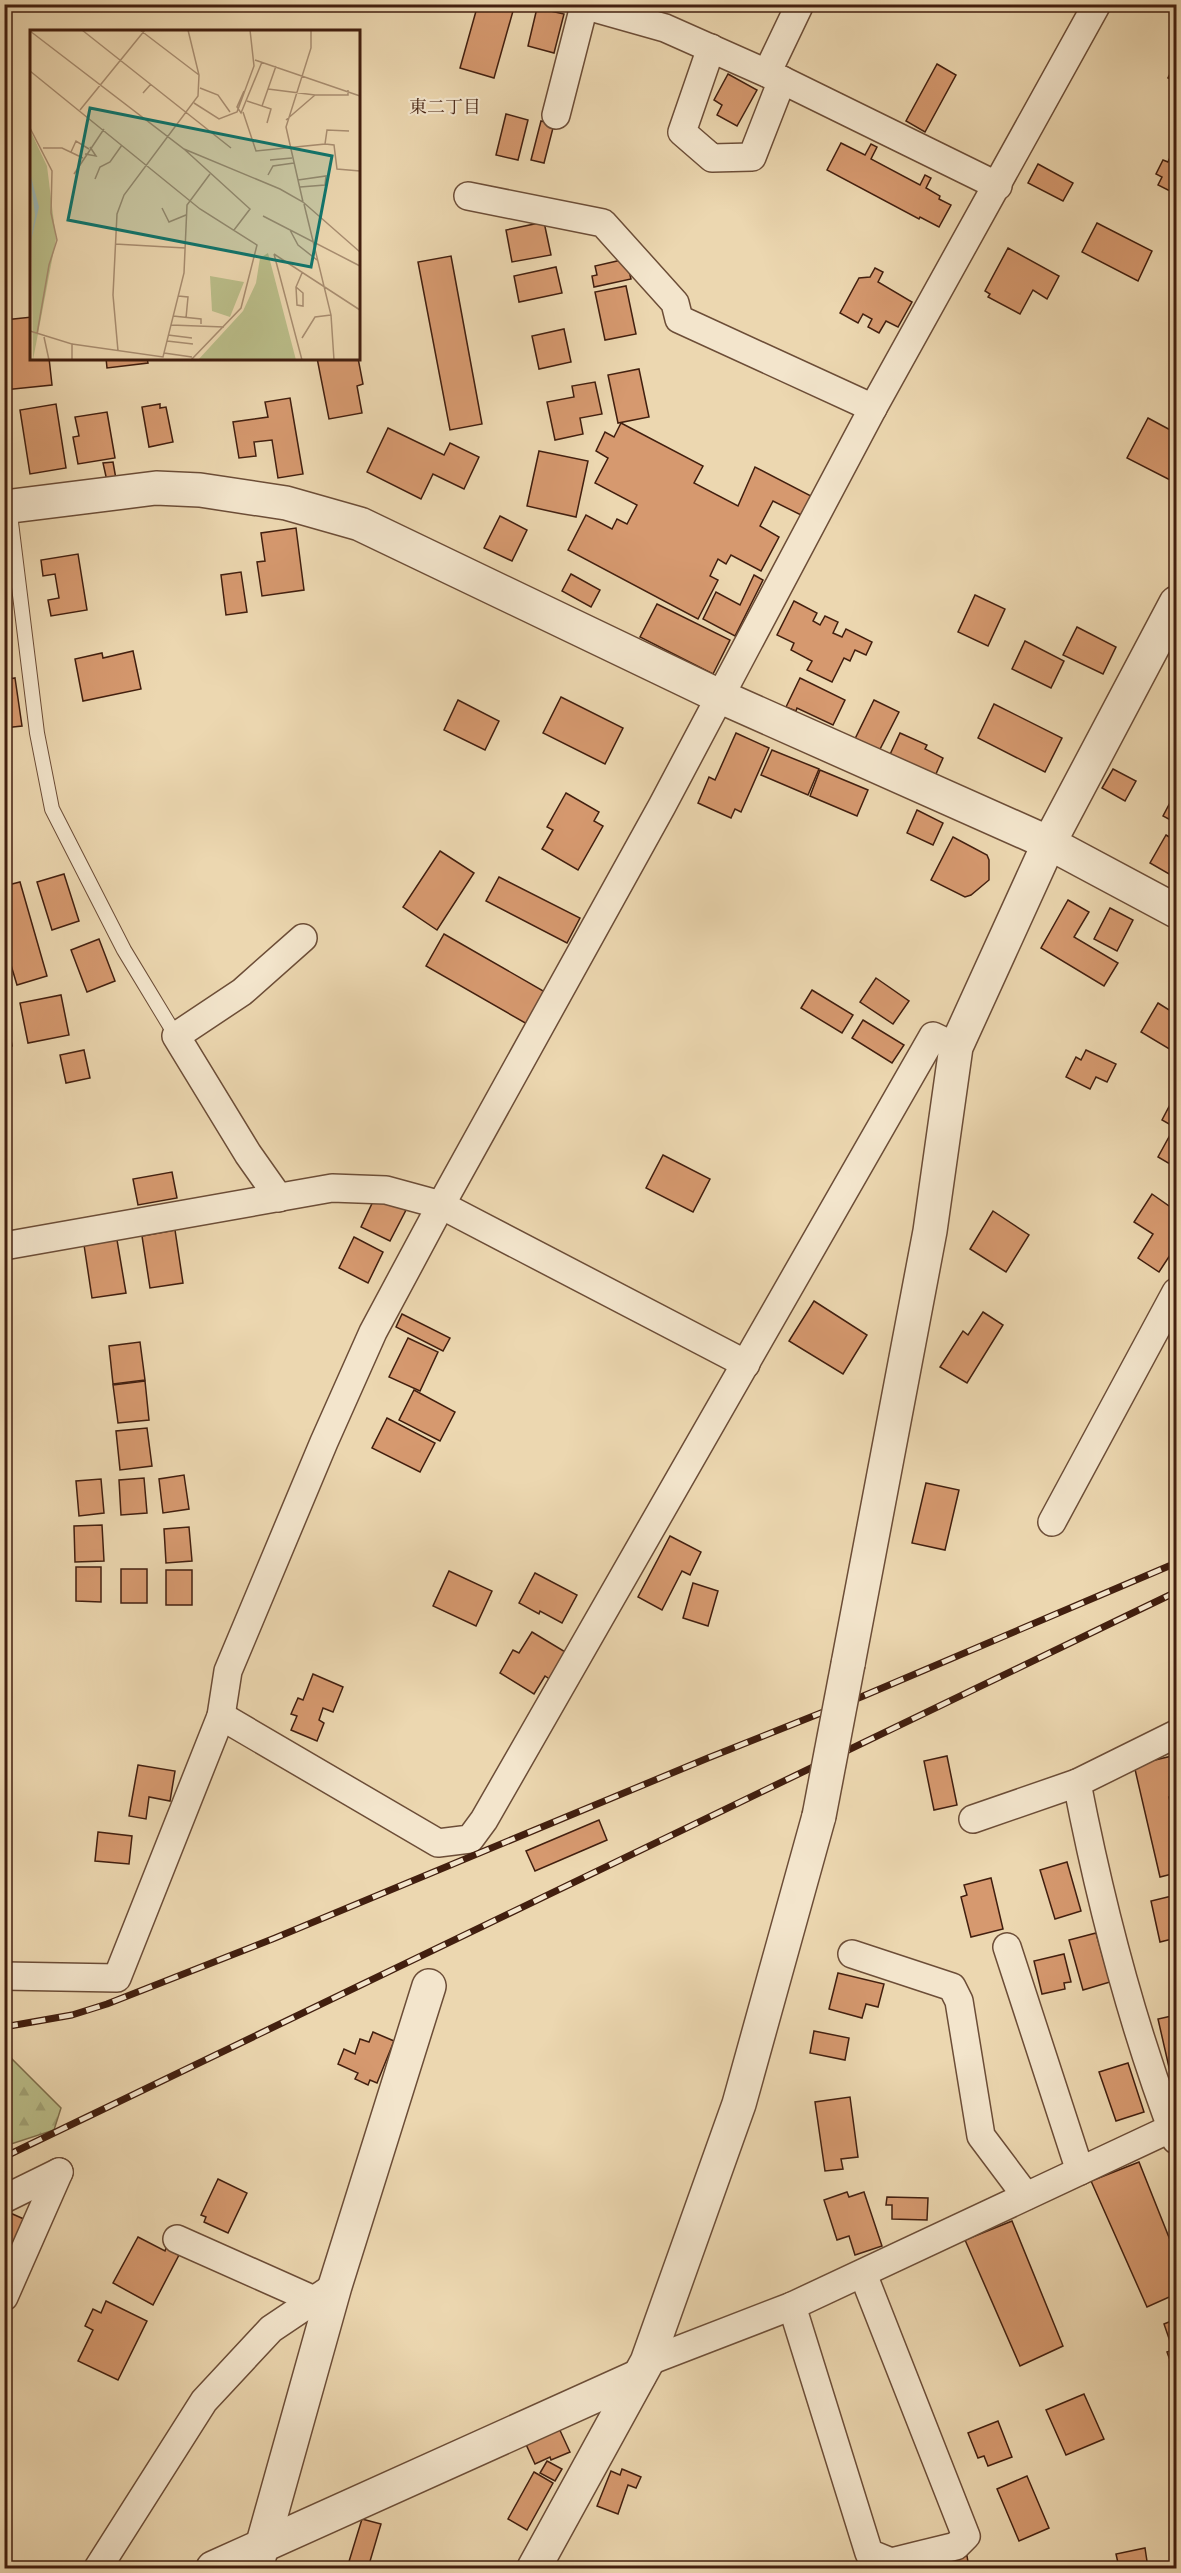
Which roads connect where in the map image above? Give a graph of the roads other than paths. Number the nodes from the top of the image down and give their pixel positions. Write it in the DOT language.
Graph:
graph roads {
  1 [pos="800,4"];
  2 [pos="1097,4"];
  3 [pos="582,5"];
  4 [pos="668,16"];
  5 [pos="711,48"];
  6 [pos="775,77"];
  7 [pos="556,115"];
  8 [pos="998,186"];
  9 [pos="468,196"];
  10 [pos="873,408"];
  11 [pos="7,506"];
  12 [pos="1176,603"];
  13 [pos="719,696"];
  14 [pos="1049,843"];
  15 [pos="1176,911"];
  16 [pos="303,938"];
  17 [pos="176,1036"];
  18 [pos="956,1047"];
  19 [pos="279,1198"];
  20 [pos="441,1205"];
  21 [pos="4,1246"];
  22 [pos="1176,1292"];
  23 [pos="746,1364"];
  24 [pos="1052,1522"];
  25 [pos="221,1716"];
  26 [pos="1176,1734"];
  27 [pos="1077,1783"];
  28 [pos="973,1819"];
  29 [pos="1007,1947"];
  30 [pos="852,1954"];
  31 [pos="4,1976"];
  32 [pos="429,1986"];
  33 [pos="1175,2131"];
  34 [pos="1080,2171"];
  35 [pos="1026,2196"];
  36 [pos="4,2199"];
  37 [pos="177,2239"];
  38 [pos="863,2274"];
  39 [pos="325,2293"];
  40 [pos="4,2297"];
  41 [pos="792,2306"];
  42 [pos="643,2369"];
  43 [pos="260,2557"];
  44 [pos="872,2561"];
  45 [pos="98,2568"];
  46 [pos="213,2568"];
  47 [pos="534,2568"];
  1 -- 6 [label="street"];
  2 -- 8 [label="street"];
  3 -- 4 [label="street"];
  3 -- 7 [label="street"];
  4 -- 5 [label="street"];
  5 -- 6 [label="street"];
  5 -- 6 [label="street"];
  6 -- 8 [label="street"];
  8 -- 10 [label="street"];
  9 -- 10 [label="street"];
  10 -- 13 [label="street"];
  11 -- 13 [label="street"];
  11 -- 17 [label="lane"];
  12 -- 14 [label="street"];
  13 -- 14 [label="street"];
  13 -- 20 [label="street"];
  14 -- 15 [label="street"];
  14 -- 18 [label="street"];
  16 -- 17 [label="street"];
  17 -- 19 [label="street"];
  18 -- 23 [label="street"];
  18 -- 42 [label="street, bridge"];
  19 -- 20 [label="street"];
  19 -- 21 [label="street"];
  20 -- 23 [label="street"];
  20 -- 25 [label="street"];
  22 -- 24 [label="street"];
  23 -- 25 [label="street"];
  25 -- 31 [label="street"];
  26 -- 27 [label="street"];
  27 -- 28 [label="street"];
  27 -- 33 [label="street"];
  29 -- 34 [label="street"];
  30 -- 35 [label="street"];
  32 -- 39 [label="street"];
  33 -- 34 [label="street"];
  34 -- 35 [label="street"];
  35 -- 38 [label="street"];
  36 -- 40 [label="street"];
  37 -- 39 [label="street"];
  38 -- 41 [label="street"];
  38 -- 44 [label="street"];
  39 -- 43 [label="street"];
  39 -- 45 [label="street"];
  41 -- 42 [label="street"];
  41 -- 44 [label="street"];
  42 -- 43 [label="street"];
  42 -- 47 [label="street"];
  43 -- 46 [label="street"];
}
